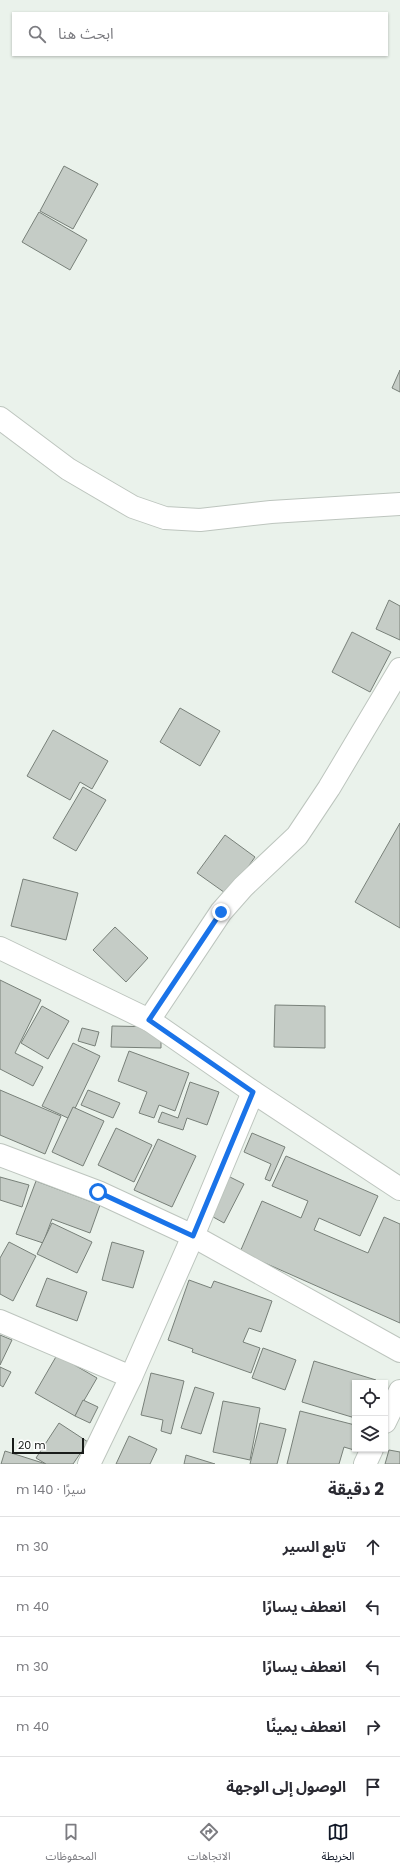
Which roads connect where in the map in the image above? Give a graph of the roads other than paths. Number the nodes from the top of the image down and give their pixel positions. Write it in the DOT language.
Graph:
graph roads {
  1 [pos="0,418"];
  2 [pos="400,504"];
  3 [pos="400,669"];
  4 [pos="0,948"];
  5 [pos="149,1020"];
  6 [pos="253,1092"];
  7 [pos="0,1155"];
  8 [pos="400,1189"];
  9 [pos="193,1236"];
  10 [pos="0,1320"];
  11 [pos="400,1351"];
  12 [pos="131,1376"];
  13 [pos="400,1391"];
  14 [pos="388,1416"];
  15 [pos="371,1452"];
  16 [pos="89,1464"];
  17 [pos="365,1464"];
  1 -- 2 [label="street"];
  3 -- 5 [label="street"];
  4 -- 5 [label="street"];
  5 -- 6 [label="street"];
  6 -- 8 [label="street"];
  6 -- 9 [label="street"];
  7 -- 9 [label="street"];
  9 -- 11 [label="street"];
  9 -- 12 [label="street"];
  10 -- 12 [label="street"];
  12 -- 16 [label="street"];
  13 -- 14 [label="street"];
  15 -- 17 [label="street"];
}
